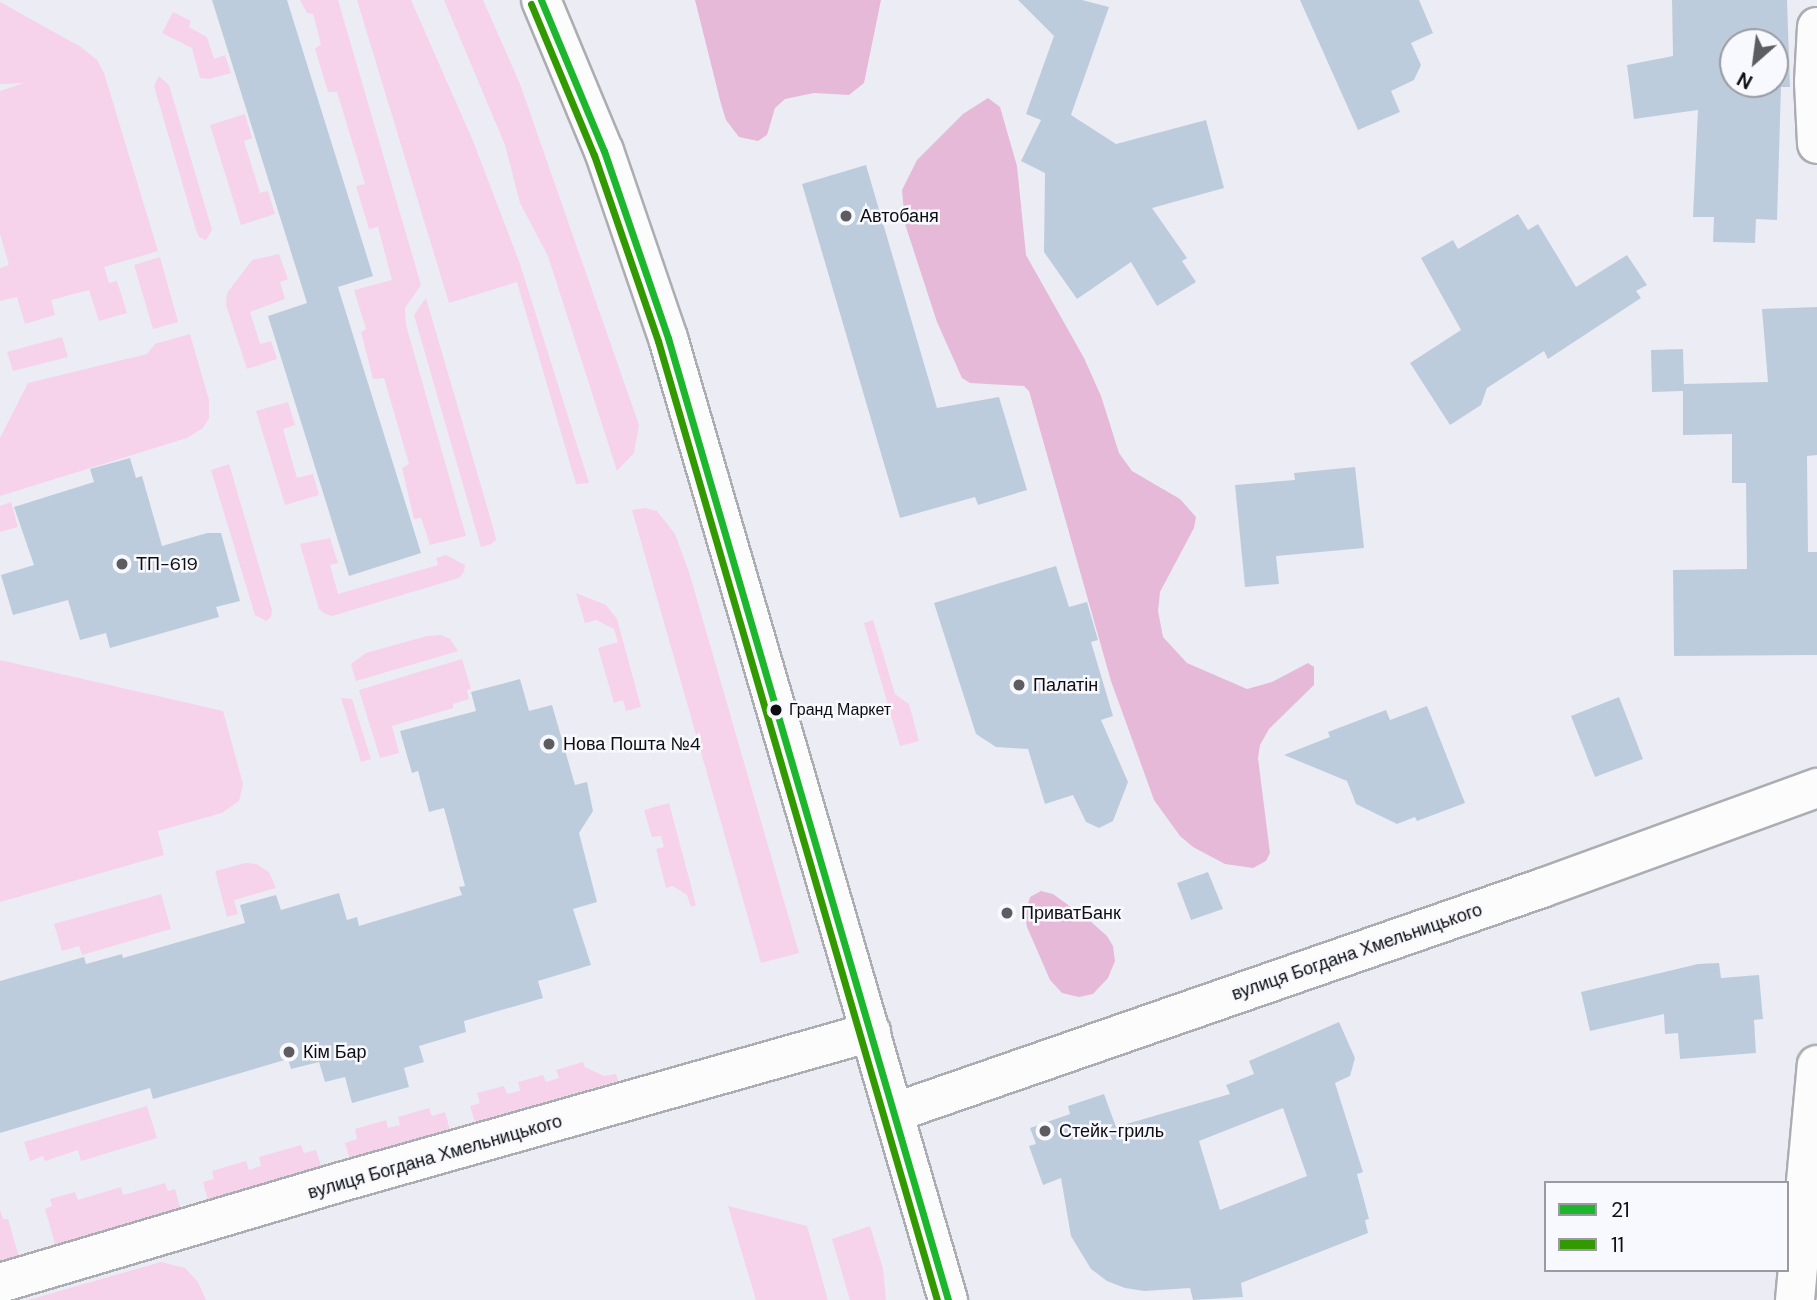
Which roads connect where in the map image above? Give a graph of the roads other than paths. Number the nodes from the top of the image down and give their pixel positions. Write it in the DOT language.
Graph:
graph roads {
  1 [pos="541,0"];
  2 [pos="1817,27"];
  3 [pos="1817,144"];
  4 [pos="1817,788"];
  5 [pos="871,1032"];
  6 [pos="1817,1065"];
  7 [pos="896,1112"];
  8 [pos="0,1283"];
  9 [pos="948,1300"];
  10 [pos="1795,1300"];
  1 -- 5 [label="street"];
  2 -- 3 [label="street"];
  4 -- 7 [label="street, вулиця Богдана Хмельницького"];
  5 -- 7 [label="street"];
  5 -- 8 [label="street, вулиця Богдана Хмельницького"];
  6 -- 10 [label="street"];
  7 -- 9 [label="street"];
}
